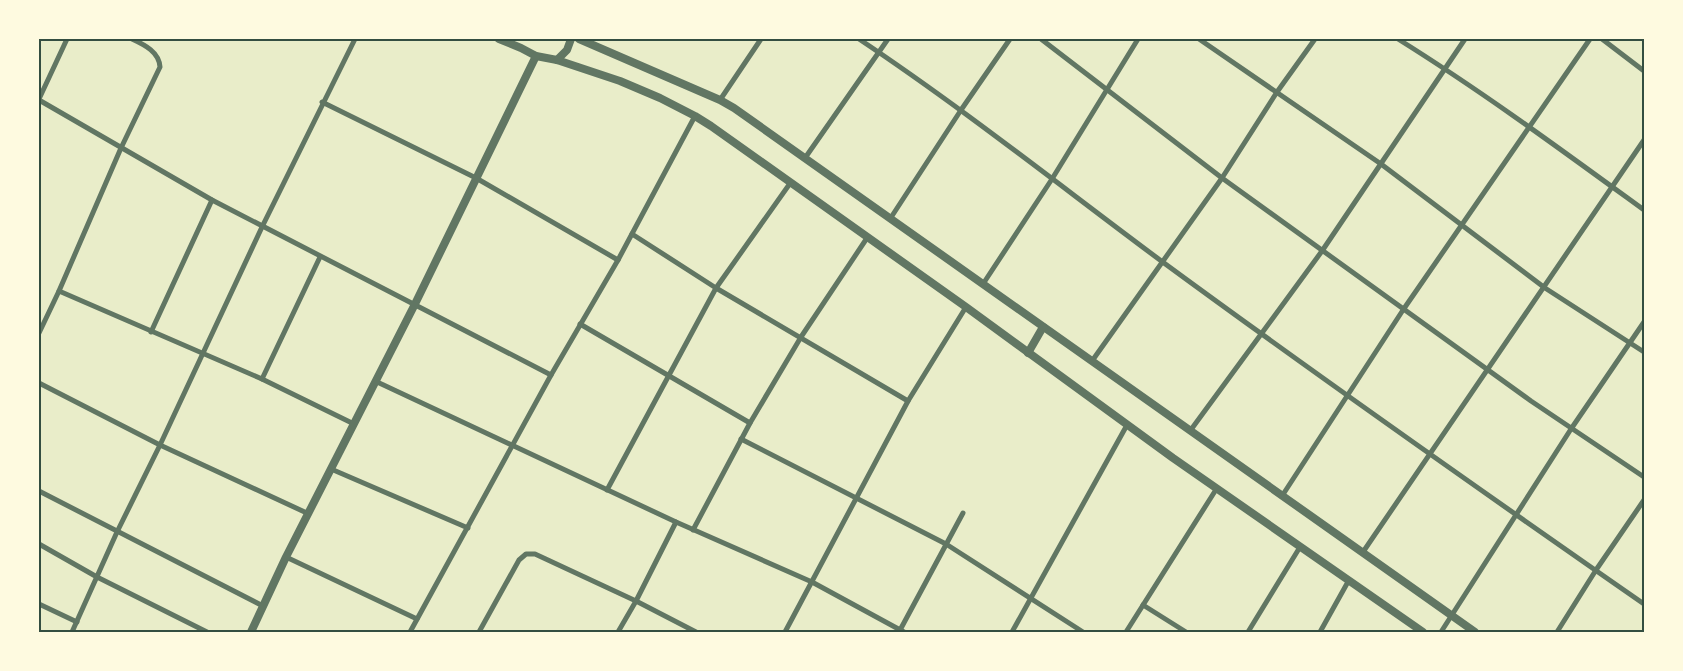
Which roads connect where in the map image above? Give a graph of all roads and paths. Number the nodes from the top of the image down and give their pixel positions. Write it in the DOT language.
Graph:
graph roads {
  1 [pos="68,39"];
  2 [pos="132,39"];
  3 [pos="355,39"];
  4 [pos="498,39"];
  5 [pos="522,39"];
  6 [pos="571,39"];
  7 [pos="579,39"];
  8 [pos="761,39"];
  9 [pos="858,39"];
  10 [pos="888,39"];
  11 [pos="1010,39"];
  12 [pos="1041,39"];
  13 [pos="1138,39"];
  14 [pos="1199,39"];
  15 [pos="1315,39"];
  16 [pos="1398,39"];
  17 [pos="1465,39"];
  18 [pos="1590,39"];
  19 [pos="1602,39"];
  20 [pos="521,48"];
  21 [pos="879,52"];
  22 [pos="536,56"];
  23 [pos="557,60"];
  24 [pos="1445,68"];
  25 [pos="1644,70"];
  26 [pos="1107,90"];
  27 [pos="1277,92"];
  28 [pos="39,100"];
  29 [pos="720,100"];
  30 [pos="322,102"];
  31 [pos="960,110"];
  32 [pos="695,116"];
  33 [pos="1530,127"];
  34 [pos="1644,140"];
  35 [pos="121,148"];
  36 [pos="805,158"];
  37 [pos="1381,164"];
  38 [pos="476,178"];
  39 [pos="1222,178"];
  40 [pos="1052,179"];
  41 [pos="791,182"];
  42 [pos="1612,186"];
  43 [pos="212,200"];
  44 [pos="1644,210"];
  45 [pos="890,218"];
  46 [pos="1462,225"];
  47 [pos="262,227"];
  48 [pos="632,234"];
  49 [pos="867,238"];
  50 [pos="1322,251"];
  51 [pos="320,258"];
  52 [pos="618,260"];
  53 [pos="1163,262"];
  54 [pos="983,284"];
  55 [pos="716,288"];
  56 [pos="1545,288"];
  57 [pos="59,292"];
  58 [pos="415,304"];
  59 [pos="966,307"];
  60 [pos="1403,310"];
  61 [pos="1644,322"];
  62 [pos="580,324"];
  63 [pos="1043,326"];
  64 [pos="152,332"];
  65 [pos="39,333"];
  66 [pos="1260,333"];
  67 [pos="801,337"];
  68 [pos="1631,343"];
  69 [pos="1644,352"];
  70 [pos="204,353"];
  71 [pos="1028,353"];
  72 [pos="1092,361"];
  73 [pos="1488,370"];
  74 [pos="551,375"];
  75 [pos="668,375"];
  76 [pos="262,379"];
  77 [pos="376,381"];
  78 [pos="39,383"];
  79 [pos="1348,394"];
  80 [pos="908,401"];
  81 [pos="750,423"];
  82 [pos="354,424"];
  83 [pos="1127,426"];
  84 [pos="1571,429"];
  85 [pos="1190,432"];
  86 [pos="741,439"];
  87 [pos="160,445"];
  88 [pos="513,445"];
  89 [pos="1431,453"];
  90 [pos="331,470"];
  91 [pos="1644,477"];
  92 [pos="1217,488"];
  93 [pos="607,490"];
  94 [pos="39,491"];
  95 [pos="1282,496"];
  96 [pos="856,497"];
  97 [pos="1644,500"];
  98 [pos="963,513"];
  99 [pos="309,514"];
  100 [pos="1517,515"];
  101 [pos="676,522"];
  102 [pos="468,528"];
  103 [pos="693,530"];
  104 [pos="117,532"];
  105 [pos="39,544"];
  106 [pos="946,544"];
  107 [pos="1300,547"];
  108 [pos="1363,552"];
  109 [pos="286,557"];
  110 [pos="1596,570"];
  111 [pos="97,577"];
  112 [pos="1349,580"];
  113 [pos="812,582"];
  114 [pos="1031,598"];
  115 [pos="636,601"];
  116 [pos="39,604"];
  117 [pos="1644,604"];
  118 [pos="1144,605"];
  119 [pos="263,606"];
  120 [pos="1452,616"];
  121 [pos="417,619"];
  122 [pos="77,622"];
  123 [pos="901,631"];
  124 [pos="72,632"];
  125 [pos="207,632"];
  126 [pos="251,632"];
  127 [pos="410,632"];
  128 [pos="478,632"];
  129 [pos="618,632"];
  130 [pos="696,632"];
  131 [pos="785,632"];
  132 [pos="1012,632"];
  133 [pos="1083,632"];
  134 [pos="1126,632"];
  135 [pos="1186,632"];
  136 [pos="1248,632"];
  137 [pos="1320,632"];
  138 [pos="1423,632"];
  139 [pos="1441,632"];
  140 [pos="1474,632"];
  141 [pos="1557,632"];
  1 -- 28 [label="street"];
  2 -- 35 [label="street"];
  3 -- 30 [label="street"];
  4 -- 20 [label="street"];
  5 -- 20 [label="street"];
  6 -- 23 [label="street"];
  7 -- 29 [label="street"];
  8 -- 29 [label="street"];
  9 -- 21 [label="street"];
  10 -- 21 [label="street"];
  11 -- 31 [label="street"];
  12 -- 26 [label="street"];
  13 -- 26 [label="street"];
  14 -- 27 [label="street"];
  15 -- 27 [label="street"];
  16 -- 24 [label="street"];
  17 -- 24 [label="street"];
  18 -- 33 [label="street"];
  19 -- 25 [label="street"];
  20 -- 22 [label="street"];
  21 -- 31 [label="street"];
  21 -- 36 [label="street"];
  22 -- 23 [label="street"];
  22 -- 38 [label="street"];
  23 -- 32 [label="street"];
  24 -- 33 [label="street"];
  24 -- 37 [label="street"];
  26 -- 39 [label="street"];
  26 -- 40 [label="street"];
  27 -- 37 [label="street"];
  27 -- 39 [label="street"];
  28 -- 35 [label="street"];
  29 -- 36 [label="street"];
  30 -- 38 [label="street"];
  30 -- 47 [label="street"];
  31 -- 40 [label="street"];
  31 -- 45 [label="street"];
  32 -- 41 [label="street"];
  32 -- 48 [label="street"];
  33 -- 42 [label="street"];
  33 -- 46 [label="street"];
  34 -- 42 [label="street"];
  35 -- 43 [label="street"];
  35 -- 57 [label="street"];
  36 -- 45 [label="street"];
  37 -- 46 [label="street"];
  37 -- 50 [label="street"];
  38 -- 52 [label="street"];
  38 -- 58 [label="street"];
  39 -- 50 [label="street"];
  39 -- 53 [label="street"];
  40 -- 53 [label="street"];
  40 -- 54 [label="street"];
  41 -- 49 [label="street"];
  41 -- 55 [label="street"];
  42 -- 44 [label="street"];
  42 -- 56 [label="street"];
  43 -- 47 [label="street"];
  43 -- 64 [label="street"];
  45 -- 54 [label="street"];
  46 -- 56 [label="street"];
  46 -- 60 [label="street"];
  47 -- 51 [label="street"];
  47 -- 70 [label="street"];
  48 -- 52 [label="street"];
  48 -- 55 [label="street"];
  49 -- 59 [label="street"];
  49 -- 67 [label="street"];
  50 -- 60 [label="street"];
  50 -- 66 [label="street"];
  51 -- 58 [label="street"];
  51 -- 76 [label="street"];
  52 -- 62 [label="street"];
  53 -- 66 [label="street"];
  53 -- 72 [label="street"];
  54 -- 63 [label="street"];
  55 -- 67 [label="street"];
  55 -- 75 [label="street"];
  56 -- 68 [label="street"];
  56 -- 73 [label="street"];
  57 -- 64 [label="street"];
  57 -- 65 [label="street"];
  58 -- 74 [label="street"];
  58 -- 77 [label="street"];
  59 -- 71 [label="street"];
  59 -- 80 [label="street"];
  60 -- 73 [label="street"];
  60 -- 79 [label="street"];
  61 -- 68 [label="street"];
  62 -- 74 [label="street"];
  62 -- 75 [label="street"];
  63 -- 71 [label="street"];
  63 -- 72 [label="street"];
  64 -- 70 [label="street"];
  66 -- 79 [label="street"];
  66 -- 85 [label="street"];
  67 -- 80 [label="street"];
  67 -- 81 [label="street"];
  68 -- 69 [label="street"];
  68 -- 84 [label="street"];
  70 -- 76 [label="street"];
  70 -- 87 [label="street"];
  71 -- 83 [label="street"];
  72 -- 85 [label="street"];
  73 -- 84 [label="street"];
  73 -- 89 [label="street"];
  74 -- 88 [label="street"];
  75 -- 81 [label="street"];
  75 -- 93 [label="street"];
  76 -- 82 [label="street"];
  77 -- 82 [label="street"];
  77 -- 88 [label="street"];
  78 -- 87 [label="street"];
  79 -- 89 [label="street"];
  79 -- 95 [label="street"];
  80 -- 96 [label="street"];
  81 -- 86 [label="street"];
  82 -- 90 [label="street"];
  83 -- 92 [label="street"];
  83 -- 114 [label="street"];
  84 -- 91 [label="street"];
  84 -- 100 [label="street"];
  85 -- 95 [label="street"];
  86 -- 96 [label="street"];
  86 -- 103 [label="street"];
  87 -- 99 [label="street"];
  87 -- 104 [label="street"];
  88 -- 93 [label="street"];
  88 -- 102 [label="street"];
  89 -- 100 [label="street"];
  89 -- 108 [label="street"];
  90 -- 99 [label="street"];
  90 -- 102 [label="street"];
  92 -- 107 [label="street"];
  92 -- 118 [label="street"];
  93 -- 101 [label="street"];
  94 -- 104 [label="street"];
  95 -- 108 [label="street"];
  96 -- 106 [label="street"];
  96 -- 113 [label="street"];
  97 -- 110 [label="street"];
  98 -- 106 [label="street"];
  99 -- 109 [label="street"];
  100 -- 110 [label="street"];
  100 -- 120 [label="street"];
  101 -- 103 [label="street"];
  101 -- 115 [label="street"];
  102 -- 121 [label="street"];
  103 -- 113 [label="street"];
  104 -- 111 [label="street"];
  104 -- 119 [label="street"];
  105 -- 111 [label="street"];
  106 -- 114 [label="street"];
  106 -- 123 [label="street"];
  107 -- 112 [label="street"];
  107 -- 136 [label="street"];
  108 -- 120 [label="street"];
  109 -- 119 [label="street"];
  109 -- 121 [label="street"];
  110 -- 117 [label="street"];
  110 -- 141 [label="street"];
  111 -- 122 [label="street"];
  111 -- 125 [label="street"];
  112 -- 137 [label="street"];
  112 -- 138 [label="street"];
  113 -- 123 [label="street"];
  113 -- 131 [label="street"];
  114 -- 132 [label="street"];
  114 -- 133 [label="street"];
  115 -- 128 [label="street"];
  115 -- 129 [label="street"];
  115 -- 130 [label="street"];
  116 -- 122 [label="street"];
  118 -- 134 [label="street"];
  118 -- 135 [label="street"];
  119 -- 126 [label="street"];
  120 -- 139 [label="street"];
  120 -- 140 [label="street"];
  121 -- 127 [label="street"];
  122 -- 124 [label="street"];
}
